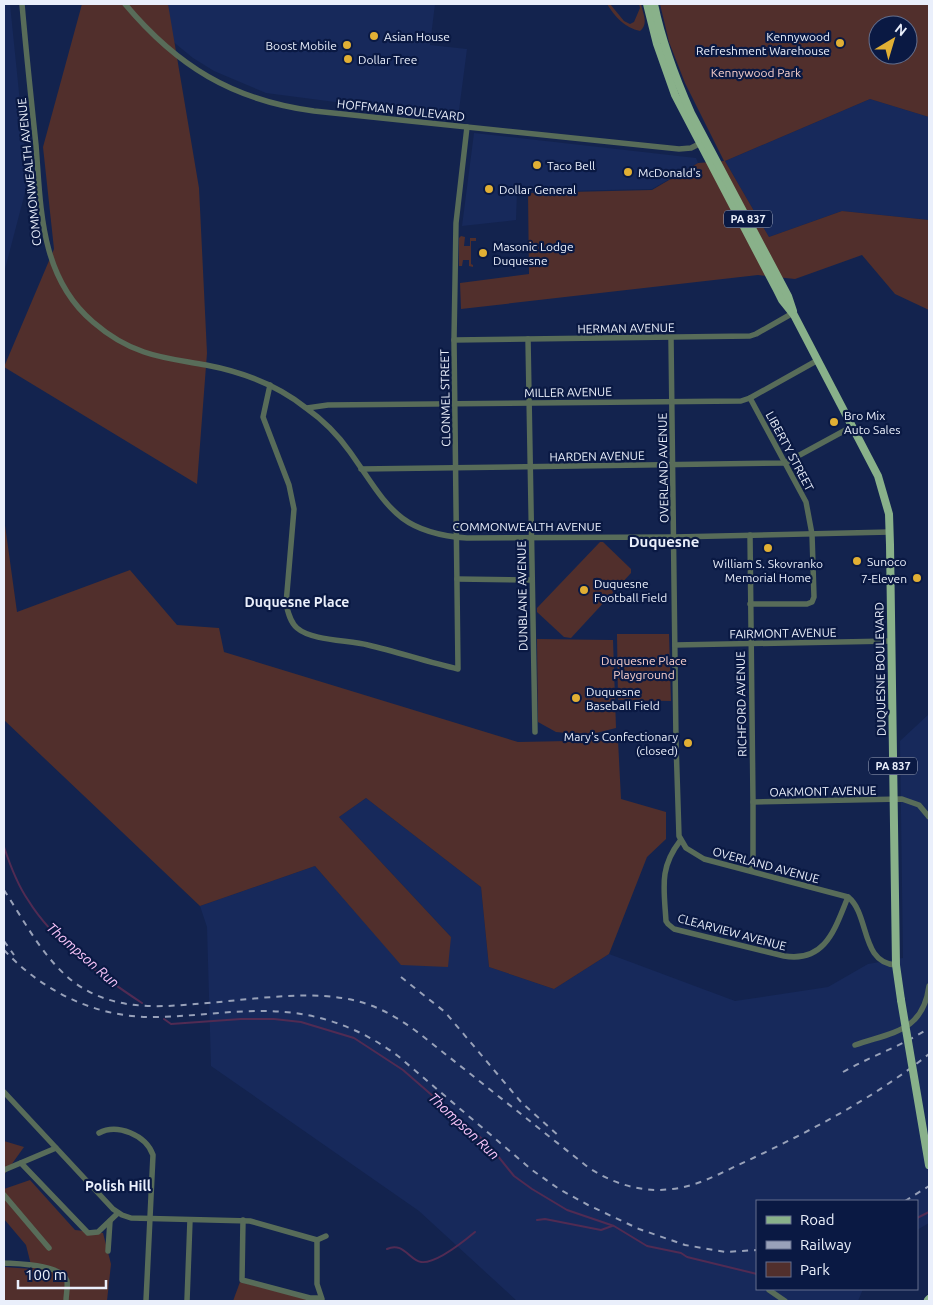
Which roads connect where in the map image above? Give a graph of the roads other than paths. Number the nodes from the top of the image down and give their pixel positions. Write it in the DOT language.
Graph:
graph roads {
  1 [pos="22,4"];
  2 [pos="125,4"];
  3 [pos="647,4"];
  4 [pos="654,4"];
  5 [pos="467,127"];
  6 [pos="702,142"];
  7 [pos="793,313"];
  8 [pos="671,338"];
  9 [pos="528,339"];
  10 [pos="454,340"];
  11 [pos="818,360"];
  12 [pos="270,385"];
  13 [pos="750,398"];
  14 [pos="672,401"];
  15 [pos="529,403"];
  16 [pos="454,404"];
  17 [pos="307,408"];
  18 [pos="853,426"];
  19 [pos="786,463"];
  20 [pos="674,465"];
  21 [pos="530,467"];
  22 [pos="456,468"];
  23 [pos="361,469"];
  24 [pos="890,532"];
  25 [pos="812,534"];
  26 [pos="750,535"];
  27 [pos="674,536"];
  28 [pos="457,537"];
  29 [pos="532,537"];
  30 [pos="457,579"];
  31 [pos="532,580"];
  32 [pos="750,604"];
  33 [pos="892,640"];
  34 [pos="750,643"];
  35 [pos="675,645"];
  36 [pos="535,732"];
  37 [pos="893,799"];
  38 [pos="753,802"];
  39 [pos="929,817"];
  40 [pos="680,840"];
  41 [pos="751,871"];
  42 [pos="848,897"];
  43 [pos="896,964"];
  44 [pos="929,986"];
  45 [pos="855,1045"];
  46 [pos="4,1092"];
  47 [pos="99,1133"];
  48 [pos="56,1148"];
  49 [pos="21,1163"];
  50 [pos="929,1165"];
  51 [pos="4,1170"];
  52 [pos="4,1195"];
  53 [pos="118,1213"];
  54 [pos="150,1219"];
  55 [pos="190,1220"];
  56 [pos="243,1220"];
  57 [pos="110,1221"];
  58 [pos="326,1236"];
  59 [pos="317,1240"];
  60 [pos="49,1248"];
  61 [pos="108,1251"];
  62 [pos="4,1263"];
  63 [pos="769,1290"];
  64 [pos="322,1300"];
  65 [pos="66,1301"];
  66 [pos="146,1301"];
  67 [pos="187,1301"];
  68 [pos="785,1301"];
  1 -- 12 [label="street, COMMONWEALTH AVENUE"];
  2 -- 5 [label="street, HOFFMAN BOULEVARD"];
  3 -- 6 [label="main road, PA 837"];
  4 -- 6 [label="main road, PA 837"];
  5 -- 6 [label="street, HOFFMAN BOULEVARD"];
  5 -- 10 [label="street, CLONMEL STREET"];
  6 -- 7 [label="main road, DUQUESNE BOULEVARD / PA 837"];
  7 -- 8 [label="street, HERMAN AVENUE"];
  7 -- 11 [label="main road, DUQUESNE BOULEVARD / PA 837"];
  8 -- 9 [label="street, HERMAN AVENUE"];
  8 -- 14 [label="street, OVERLAND AVENUE"];
  9 -- 10 [label="street, HERMAN AVENUE"];
  9 -- 15 [label="street, DUNBLANE AVENUE"];
  10 -- 16 [label="street, CLONMEL STREET"];
  11 -- 13 [label="street, MILLER AVENUE"];
  11 -- 18 [label="main road, DUQUESNE BOULEVARD / PA 837"];
  12 -- 17 [label="street, COMMONWEALTH AVENUE"];
  12 -- 30 [label="street, CLONMEL STREET"];
  13 -- 14 [label="street, MILLER AVENUE"];
  13 -- 19 [label="street, LIBERTY STREET"];
  14 -- 15 [label="street, MILLER AVENUE"];
  14 -- 20 [label="street, OVERLAND AVENUE"];
  15 -- 16 [label="street, MILLER AVENUE"];
  15 -- 21 [label="street, DUNBLANE AVENUE"];
  16 -- 17 [label="street, MILLER AVENUE"];
  16 -- 22 [label="street, CLONMEL STREET"];
  17 -- 23 [label="street, COMMONWEALTH AVENUE"];
  18 -- 19 [label="street, HARDEN AVENUE"];
  18 -- 24 [label="main road, DUQUESNE BOULEVARD / PA 837"];
  19 -- 20 [label="street, HARDEN AVENUE"];
  19 -- 25 [label="street, LIBERTY STREET"];
  20 -- 21 [label="street, HARDEN AVENUE"];
  20 -- 27 [label="street, OVERLAND AVENUE"];
  21 -- 22 [label="street, HARDEN AVENUE"];
  21 -- 29 [label="street, DUNBLANE AVENUE"];
  22 -- 23 [label="street, HARDEN AVENUE"];
  22 -- 28 [label="street, CLONMEL STREET"];
  23 -- 28 [label="street, COMMONWEALTH AVENUE"];
  24 -- 25 [label="street, COMMONWEALTH AVENUE"];
  24 -- 33 [label="main road, DUQUESNE BOULEVARD / PA 837"];
  25 -- 26 [label="street, COMMONWEALTH AVENUE"];
  25 -- 32 [label="street, LIBERTY STREET"];
  26 -- 27 [label="street, COMMONWEALTH AVENUE"];
  26 -- 32 [label="street, RICHFORD AVENUE"];
  27 -- 29 [label="street, COMMONWEALTH AVENUE"];
  27 -- 35 [label="street, OVERLAND AVENUE"];
  28 -- 29 [label="street, COMMONWEALTH AVENUE"];
  28 -- 30 [label="street, CLONMEL STREET"];
  29 -- 31 [label="street, DUNBLANE AVENUE"];
  30 -- 31 [label="street"];
  31 -- 36 [label="street, DUNBLANE AVENUE"];
  32 -- 34 [label="street, RICHFORD AVENUE"];
  33 -- 34 [label="street, FAIRMONT AVENUE"];
  33 -- 37 [label="main road, DUQUESNE BOULEVARD / PA 837"];
  34 -- 35 [label="street, FAIRMONT AVENUE"];
  34 -- 38 [label="street, RICHFORD AVENUE"];
  35 -- 40 [label="street, OVERLAND AVENUE"];
  37 -- 38 [label="street, OAKMONT AVENUE"];
  37 -- 39 [label="street, OAKMONT AVENUE"];
  37 -- 43 [label="main road, DUQUESNE BOULEVARD / PA 837"];
  38 -- 41 [label="street, RICHFORD AVENUE"];
  40 -- 41 [label="street, OVERLAND AVENUE"];
  40 -- 42 [label="street, CLEARVIEW AVENUE"];
  41 -- 42 [label="street, OVERLAND AVENUE"];
  42 -- 43 [label="street"];
  43 -- 50 [label="main road, DUQUESNE BOULEVARD / PA 837, bridge"];
  44 -- 45 [label="street"];
  46 -- 48 [label="street"];
  47 -- 54 [label="street"];
  48 -- 49 [label="street"];
  48 -- 53 [label="street"];
  49 -- 51 [label="street"];
  49 -- 57 [label="street"];
  52 -- 60 [label="street"];
  53 -- 54 [label="street"];
  53 -- 57 [label="street"];
  54 -- 55 [label="street"];
  54 -- 66 [label="street"];
  55 -- 56 [label="street"];
  55 -- 67 [label="street"];
  56 -- 59 [label="street"];
  56 -- 64 [label="street"];
  57 -- 61 [label="street"];
  58 -- 59 [label="street"];
  59 -- 64 [label="street"];
  62 -- 65 [label="street"];
  63 -- 68 [label="street"];
}
